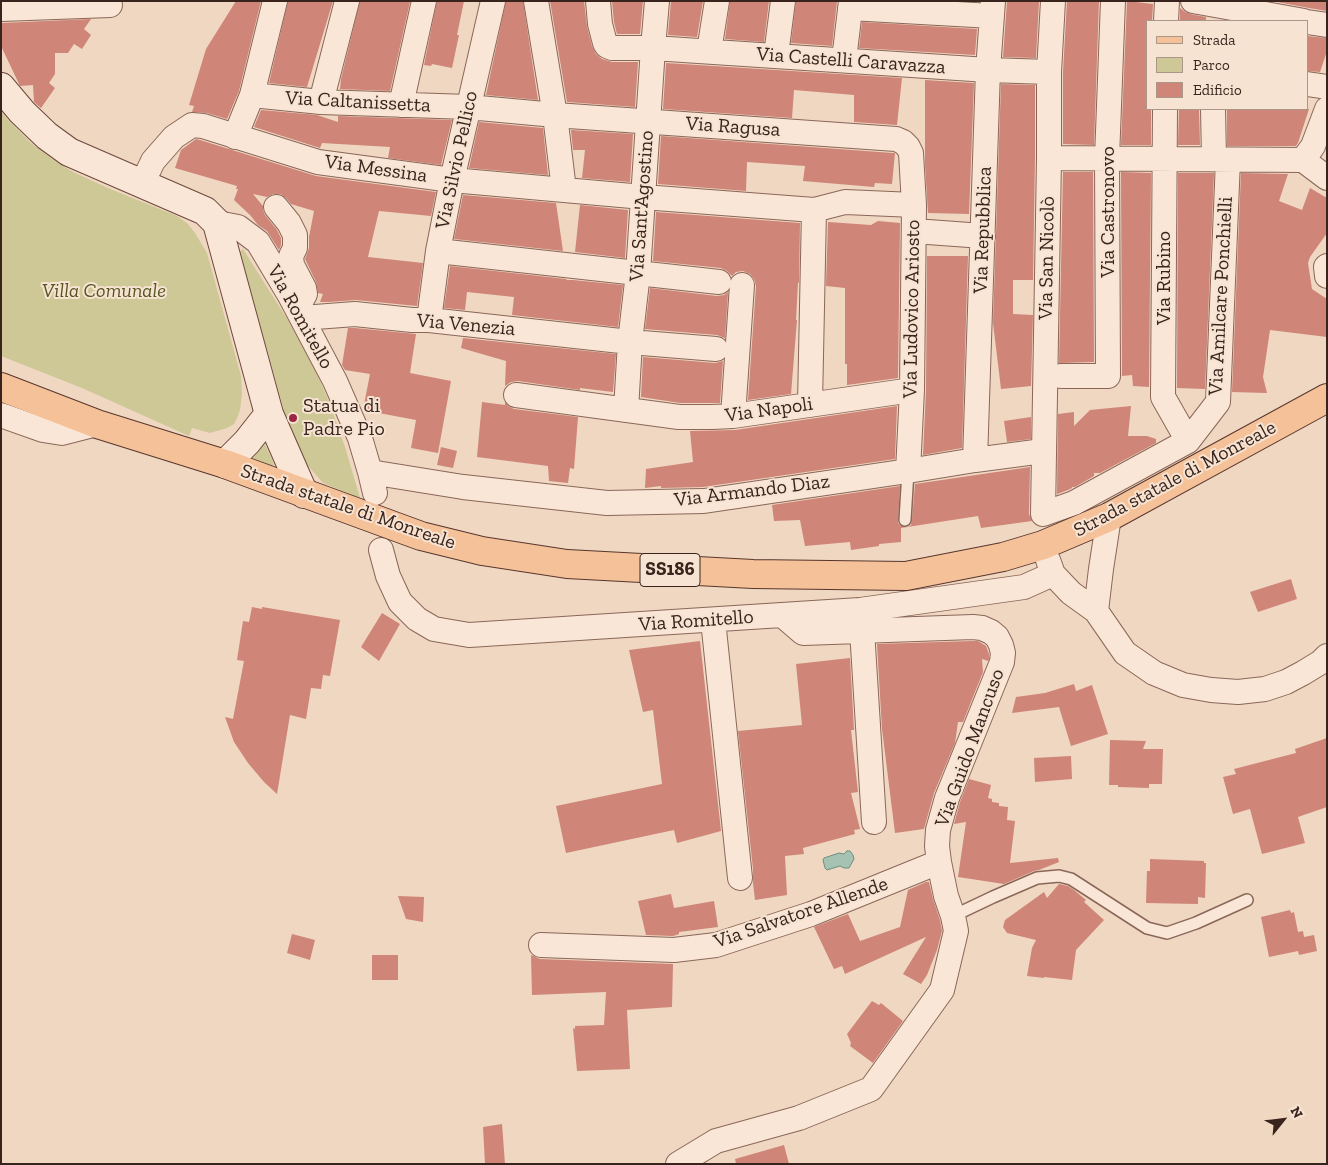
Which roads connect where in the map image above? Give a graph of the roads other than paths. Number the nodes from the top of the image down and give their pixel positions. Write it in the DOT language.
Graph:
graph roads {
  1 [pos="275,1"];
  2 [pos="347,1"];
  3 [pos="424,1"];
  4 [pos="493,1"];
  5 [pos="536,1"];
  6 [pos="598,1"];
  7 [pos="657,1"];
  8 [pos="717,1"];
  9 [pos="783,1"];
  10 [pos="1053,1"];
  11 [pos="1112,1"];
  12 [pos="1167,1"];
  13 [pos="1193,1"];
  14 [pos="851,4"];
  15 [pos="110,5"];
  16 [pos="922,6"];
  17 [pos="1,9"];
  18 [pos="993,9"];
  19 [pos="1166,20"];
  20 [pos="1294,20"];
  21 [pos="1308,22"];
  22 [pos="1327,25"];
  23 [pos="652,48"];
  24 [pos="709,51"];
  25 [pos="776,55"];
  26 [pos="844,60"];
  27 [pos="988,70"];
  28 [pos="1049,72"];
  29 [pos="1308,84"];
  30 [pos="1,87"];
  31 [pos="1327,87"];
  32 [pos="252,95"];
  33 [pos="321,102"];
  34 [pos="401,105"];
  35 [pos="468,107"];
  36 [pos="1327,109"];
  37 [pos="1165,110"];
  38 [pos="1214,110"];
  39 [pos="555,115"];
  40 [pos="648,122"];
  41 [pos="235,137"];
  42 [pos="908,148"];
  43 [pos="1049,158"];
  44 [pos="1107,158"];
  45 [pos="1164,159"];
  46 [pos="1221,159"];
  47 [pos="1303,160"];
  48 [pos="1327,178"];
  49 [pos="452,180"];
  50 [pos="142,184"];
  51 [pos="564,190"];
  52 [pos="643,197"];
  53 [pos="914,204"];
  54 [pos="276,207"];
  55 [pos="814,210"];
  56 [pos="217,223"];
  57 [pos="914,231"];
  58 [pos="983,236"];
  59 [pos="438,251"];
  60 [pos="1327,266"];
  61 [pos="638,273"];
  62 [pos="1327,276"];
  63 [pos="719,282"];
  64 [pos="742,285"];
  65 [pos="300,314"];
  66 [pos="428,320"];
  67 [pos="630,342"];
  68 [pos="716,349"];
  69 [pos="1061,376"];
  70 [pos="1,387"];
  71 [pos="912,390"];
  72 [pos="516,395"];
  73 [pos="1327,398"];
  74 [pos="810,404"];
  75 [pos="626,410"];
  76 [pos="269,414"];
  77 [pos="1,415"];
  78 [pos="733,416"];
  79 [pos="97,424"];
  80 [pos="1188,441"];
  81 [pos="1043,451"];
  82 [pos="975,460"];
  83 [pos="225,464"];
  84 [pos="908,471"];
  85 [pos="373,482"];
  86 [pos="304,494"];
  87 [pos="1043,514"];
  88 [pos="1109,518"];
  89 [pos="905,520"];
  90 [pos="1043,545"];
  91 [pos="381,550"];
  92 [pos="1054,574"];
  93 [pos="1096,611"];
  94 [pos="782,615"];
  95 [pos="713,620"];
  96 [pos="862,630"];
  97 [pos="1327,656"];
  98 [pos="874,822"];
  99 [pos="939,862"];
  100 [pos="740,878"];
  101 [pos="1247,900"];
  102 [pos="953,916"];
  103 [pos="541,945"];
  104 [pos="678,1164"];
  1 -- 32 [label="street"];
  2 -- 33 [label="street"];
  3 -- 34 [label="street"];
  4 -- 35 [label="street, Via Silvio Pellico"];
  5 -- 39 [label="street"];
  6 -- 23 [label="street, Via Castelli Caravazza"];
  7 -- 23 [label="street, Via Sant'Agostino"];
  8 -- 24 [label="street"];
  9 -- 25 [label="street"];
  10 -- 28 [label="street, Via San Nicolò"];
  11 -- 44 [label="street, Via Castronovo"];
  12 -- 19 [label="street"];
  13 -- 20 [label="street"];
  14 -- 16 [label="street"];
  14 -- 26 [label="street"];
  15 -- 17 [label="street"];
  16 -- 18 [label="street"];
  18 -- 27 [label="street, Via Repubblica"];
  21 -- 22 [label="street"];
  23 -- 24 [label="street, Via Castelli Caravazza"];
  23 -- 40 [label="street, Via Sant'Agostino"];
  24 -- 25 [label="street, Via Castelli Caravazza"];
  25 -- 26 [label="street, Via Castelli Caravazza"];
  26 -- 27 [label="street, Via Castelli Caravazza"];
  27 -- 28 [label="street, Via Castelli Caravazza"];
  27 -- 58 [label="street, Via Repubblica"];
  28 -- 43 [label="street, Via San Nicolò"];
  29 -- 31 [label="street"];
  30 -- 50 [label="street"];
  32 -- 33 [label="street, Via Caltanissetta"];
  32 -- 41 [label="street"];
  33 -- 34 [label="street, Via Caltanissetta"];
  34 -- 35 [label="street, Via Caltanissetta"];
  35 -- 39 [label="street, Via Caltanissetta"];
  35 -- 49 [label="street, Via Silvio Pellico"];
  36 -- 47 [label="street"];
  37 -- 45 [label="street, Via Rubino"];
  38 -- 46 [label="street, Via Amilcare Ponchielli"];
  39 -- 40 [label="street, Via Ragusa"];
  39 -- 51 [label="street"];
  40 -- 42 [label="street, Via Ragusa"];
  40 -- 52 [label="street, Via Sant'Agostino"];
  41 -- 49 [label="street, Via Messina"];
  41 -- 50 [label="street, Via Messina"];
  42 -- 53 [label="street, Via Ludovico Ariosto"];
  43 -- 44 [label="street"];
  43 -- 81 [label="street, Via San Nicolò"];
  44 -- 45 [label="street"];
  44 -- 69 [label="street, Via Castronovo"];
  45 -- 46 [label="street"];
  45 -- 80 [label="street, Via Rubino"];
  46 -- 47 [label="street"];
  46 -- 80 [label="street, Via Amilcare Ponchielli"];
  47 -- 48 [label="street"];
  49 -- 51 [label="street, Via Messina"];
  49 -- 59 [label="street, Via Silvio Pellico"];
  50 -- 56 [label="street"];
  51 -- 52 [label="street, Via Messina"];
  52 -- 55 [label="street, Via Messina"];
  52 -- 61 [label="street, Via Sant'Agostino"];
  53 -- 55 [label="street, Via Messina"];
  53 -- 57 [label="street, Via Ludovico Ariosto"];
  54 -- 65 [label="street"];
  55 -- 74 [label="street"];
  56 -- 65 [label="street, Via Romitello"];
  56 -- 76 [label="street"];
  57 -- 58 [label="street"];
  57 -- 71 [label="street, Via Ludovico Ariosto"];
  58 -- 82 [label="street, Via Repubblica"];
  59 -- 61 [label="street"];
  59 -- 66 [label="street, Via Silvio Pellico"];
  60 -- 62 [label="street"];
  61 -- 63 [label="street"];
  61 -- 67 [label="street, Via Sant'Agostino"];
  64 -- 78 [label="street"];
  65 -- 66 [label="street, Via Venezia"];
  65 -- 85 [label="street, Via Romitello"];
  66 -- 67 [label="street, Via Venezia"];
  67 -- 68 [label="street, Via Venezia"];
  67 -- 75 [label="street, Via Sant'Agostino"];
  70 -- 79 [label="main road, Strada statale di Monreale / SS186"];
  71 -- 74 [label="street, Via Napoli"];
  71 -- 84 [label="street, Via Ludovico Ariosto"];
  72 -- 75 [label="street, Via Napoli"];
  73 -- 88 [label="main road, Strada statale di Monreale / SS186"];
  74 -- 78 [label="street, Via Napoli"];
  75 -- 78 [label="street, Via Napoli"];
  76 -- 83 [label="street"];
  76 -- 86 [label="street"];
  77 -- 79 [label="street"];
  79 -- 83 [label="main road, Strada statale di Monreale / SS186"];
  80 -- 87 [label="street, Via Amilcare Ponchielli"];
  81 -- 82 [label="street, Via Armando Diaz"];
  81 -- 87 [label="street, Via San Nicolò"];
  82 -- 84 [label="street, Via Armando Diaz"];
  83 -- 86 [label="main road, Strada statale di Monreale / SS186"];
  84 -- 85 [label="street, Via Armando Diaz"];
  84 -- 89 [label="lane"];
  86 -- 90 [label="main road, Strada statale di Monreale / SS186"];
  88 -- 90 [label="main road, Strada statale di Monreale / SS186"];
  88 -- 93 [label="street"];
  90 -- 92 [label="street"];
  91 -- 95 [label="street, Via Romitello"];
  92 -- 93 [label="street"];
  92 -- 94 [label="street, Via Romitello"];
  93 -- 97 [label="street"];
  94 -- 95 [label="street, Via Romitello"];
  94 -- 96 [label="street, Via Guido Mancuso"];
  95 -- 100 [label="street"];
  96 -- 98 [label="street"];
  96 -- 99 [label="street, Via Guido Mancuso"];
  99 -- 102 [label="street, Via Guido Mancuso"];
  99 -- 103 [label="street, Via Salvatore Allende"];
  101 -- 102 [label="lane"];
  102 -- 104 [label="street, Via Guido Mancuso"];
}
